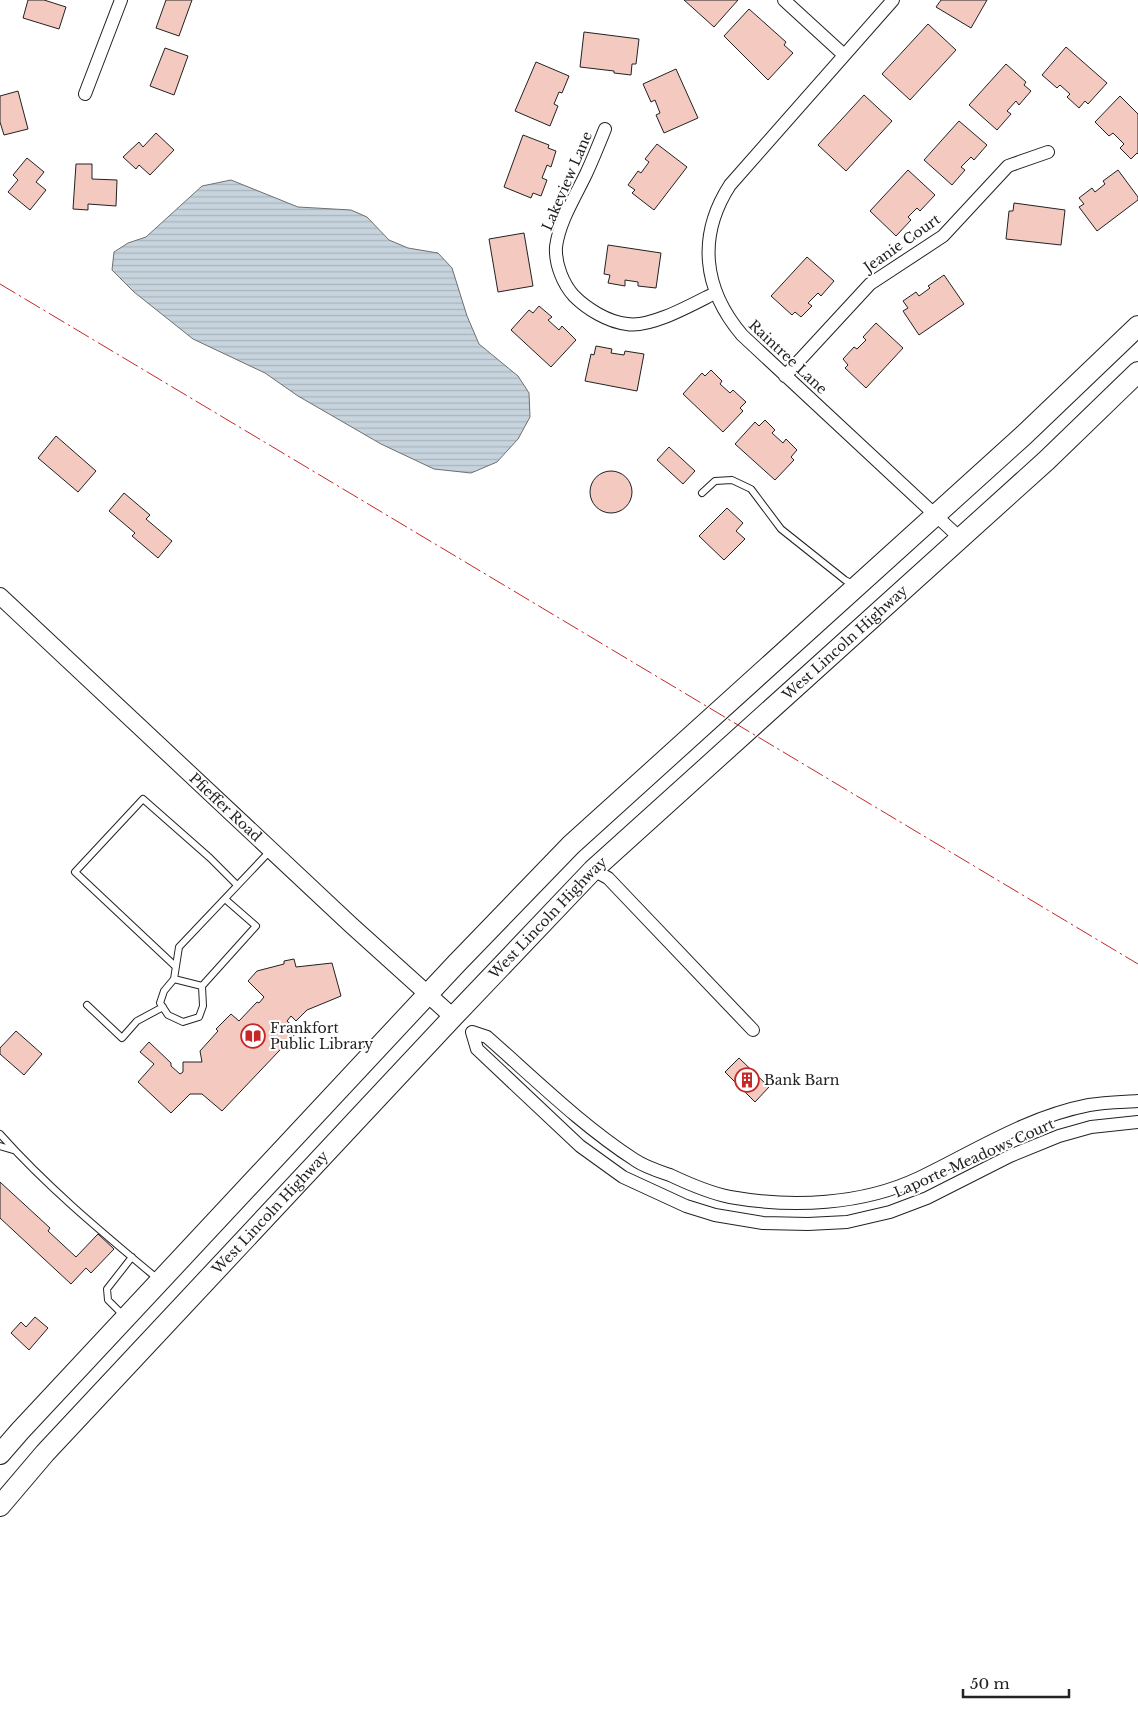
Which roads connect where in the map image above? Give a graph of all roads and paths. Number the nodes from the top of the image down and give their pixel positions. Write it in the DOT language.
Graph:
graph roads {
  1 [pos="121,0"];
  2 [pos="784,0"];
  3 [pos="893,0"];
  4 [pos="844,55"];
  5 [pos="85,94"];
  6 [pos="605,129"];
  7 [pos="1048,152"];
  8 [pos="715,293"];
  9 [pos="1138,326"];
  10 [pos="1138,372"];
  11 [pos="785,376"];
  12 [pos="702,493"];
  13 [pos="935,515"];
  14 [pos="960,538"];
  15 [pos="857,586"];
  16 [pos="0,596"];
  17 [pos="270,850"];
  18 [pos="593,870"];
  19 [pos="237,885"];
  20 [pos="225,899"];
  21 [pos="176,966"];
  22 [pos="174,979"];
  23 [pos="202,986"];
  24 [pos="427,995"];
  25 [pos="87,1005"];
  26 [pos="163,1007"];
  27 [pos="453,1017"];
  28 [pos="753,1030"];
  29 [pos="472,1032"];
  30 [pos="1138,1101"];
  31 [pos="1138,1122"];
  32 [pos="0,1134"];
  33 [pos="0,1146"];
  34 [pos="14,1150"];
  35 [pos="132,1257"];
  36 [pos="160,1281"];
  37 [pos="125,1318"];
  38 [pos="0,1454"];
  39 [pos="0,1506"];
  1 -- 5 [label="street"];
  2 -- 4 [label="street"];
  3 -- 4 [label="street, Raintree Lane"];
  4 -- 8 [label="street, Raintree Lane"];
  6 -- 8 [label="street, Lakeview Lane"];
  7 -- 11 [label="street, Jeanie Court"];
  8 -- 11 [label="street, Raintree Lane"];
  9 -- 13 [label="main road"];
  10 -- 14 [label="main road, West Lincoln Highway"];
  11 -- 13 [label="street, Raintree Lane"];
  12 -- 15 [label="lane"];
  13 -- 14 [label="street, Raintree Lane"];
  13 -- 15 [label="main road"];
  14 -- 18 [label="main road, West Lincoln Highway"];
  15 -- 24 [label="main road"];
  16 -- 17 [label="street, Pfieffer Road"];
  17 -- 19 [label="lane"];
  17 -- 24 [label="street, Pfieffer Road"];
  18 -- 27 [label="main road, West Lincoln Highway"];
  18 -- 28 [label="street"];
  19 -- 20 [label="lane"];
  19 -- 21 [label="lane"];
  20 -- 21 [label="lane"];
  20 -- 23 [label="lane"];
  21 -- 22 [label="lane"];
  22 -- 23 [label="lane"];
  22 -- 26 [label="lane"];
  23 -- 26 [label="lane"];
  24 -- 27 [label="street, Pfieffer Road"];
  24 -- 36 [label="main road"];
  25 -- 26 [label="lane"];
  27 -- 29 [label="street, Laporte Meadows Court"];
  27 -- 39 [label="main road, West Lincoln Highway"];
  29 -- 30 [label="street, Laporte Meadows Court"];
  29 -- 31 [label="street, Laporte Meadows Court"];
  32 -- 34 [label="lane"];
  33 -- 34 [label="lane"];
  34 -- 35 [label="lane"];
  35 -- 36 [label="lane"];
  35 -- 37 [label="lane"];
  36 -- 37 [label="main road"];
  37 -- 38 [label="main road"];
}
